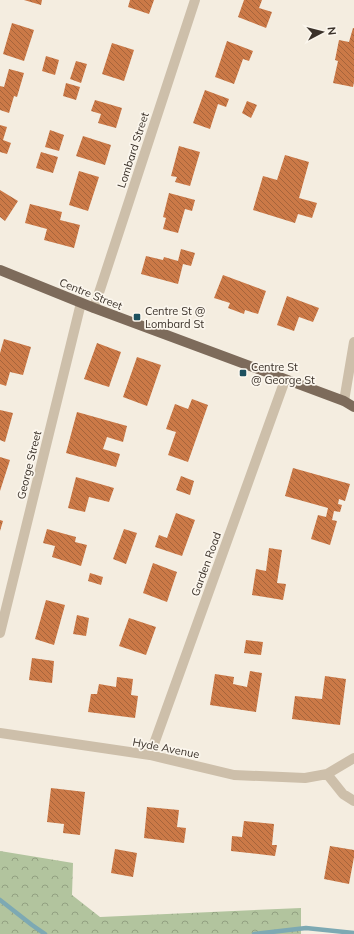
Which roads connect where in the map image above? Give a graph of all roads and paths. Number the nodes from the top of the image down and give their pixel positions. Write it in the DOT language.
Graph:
graph roads {
  1 [pos="195,0"];
  2 [pos="0,270"];
  3 [pos="80,303"];
  4 [pos="94,308"];
  5 [pos="354,342"];
  6 [pos="285,380"];
  7 [pos="344,401"];
  8 [pos="354,407"];
  9 [pos="0,633"];
  10 [pos="0,733"];
  11 [pos="150,755"];
  12 [pos="354,758"];
  13 [pos="327,774"];
  14 [pos="354,801"];
  1 -- 4 [label="street, Lombard Street"];
  2 -- 3 [label="main road, Centre Street"];
  3 -- 4 [label="main road, Centre Street"];
  3 -- 9 [label="street, George Street"];
  4 -- 6 [label="main road, Centre Street"];
  5 -- 7 [label="street"];
  6 -- 7 [label="main road, Centre Street"];
  6 -- 11 [label="street, Garden Road"];
  7 -- 8 [label="main road, Centre Street"];
  10 -- 11 [label="street, Hyde Avenue"];
  11 -- 13 [label="street, Hyde Avenue"];
  12 -- 13 [label="street, Hyde Avenue"];
  13 -- 14 [label="street"];
}
